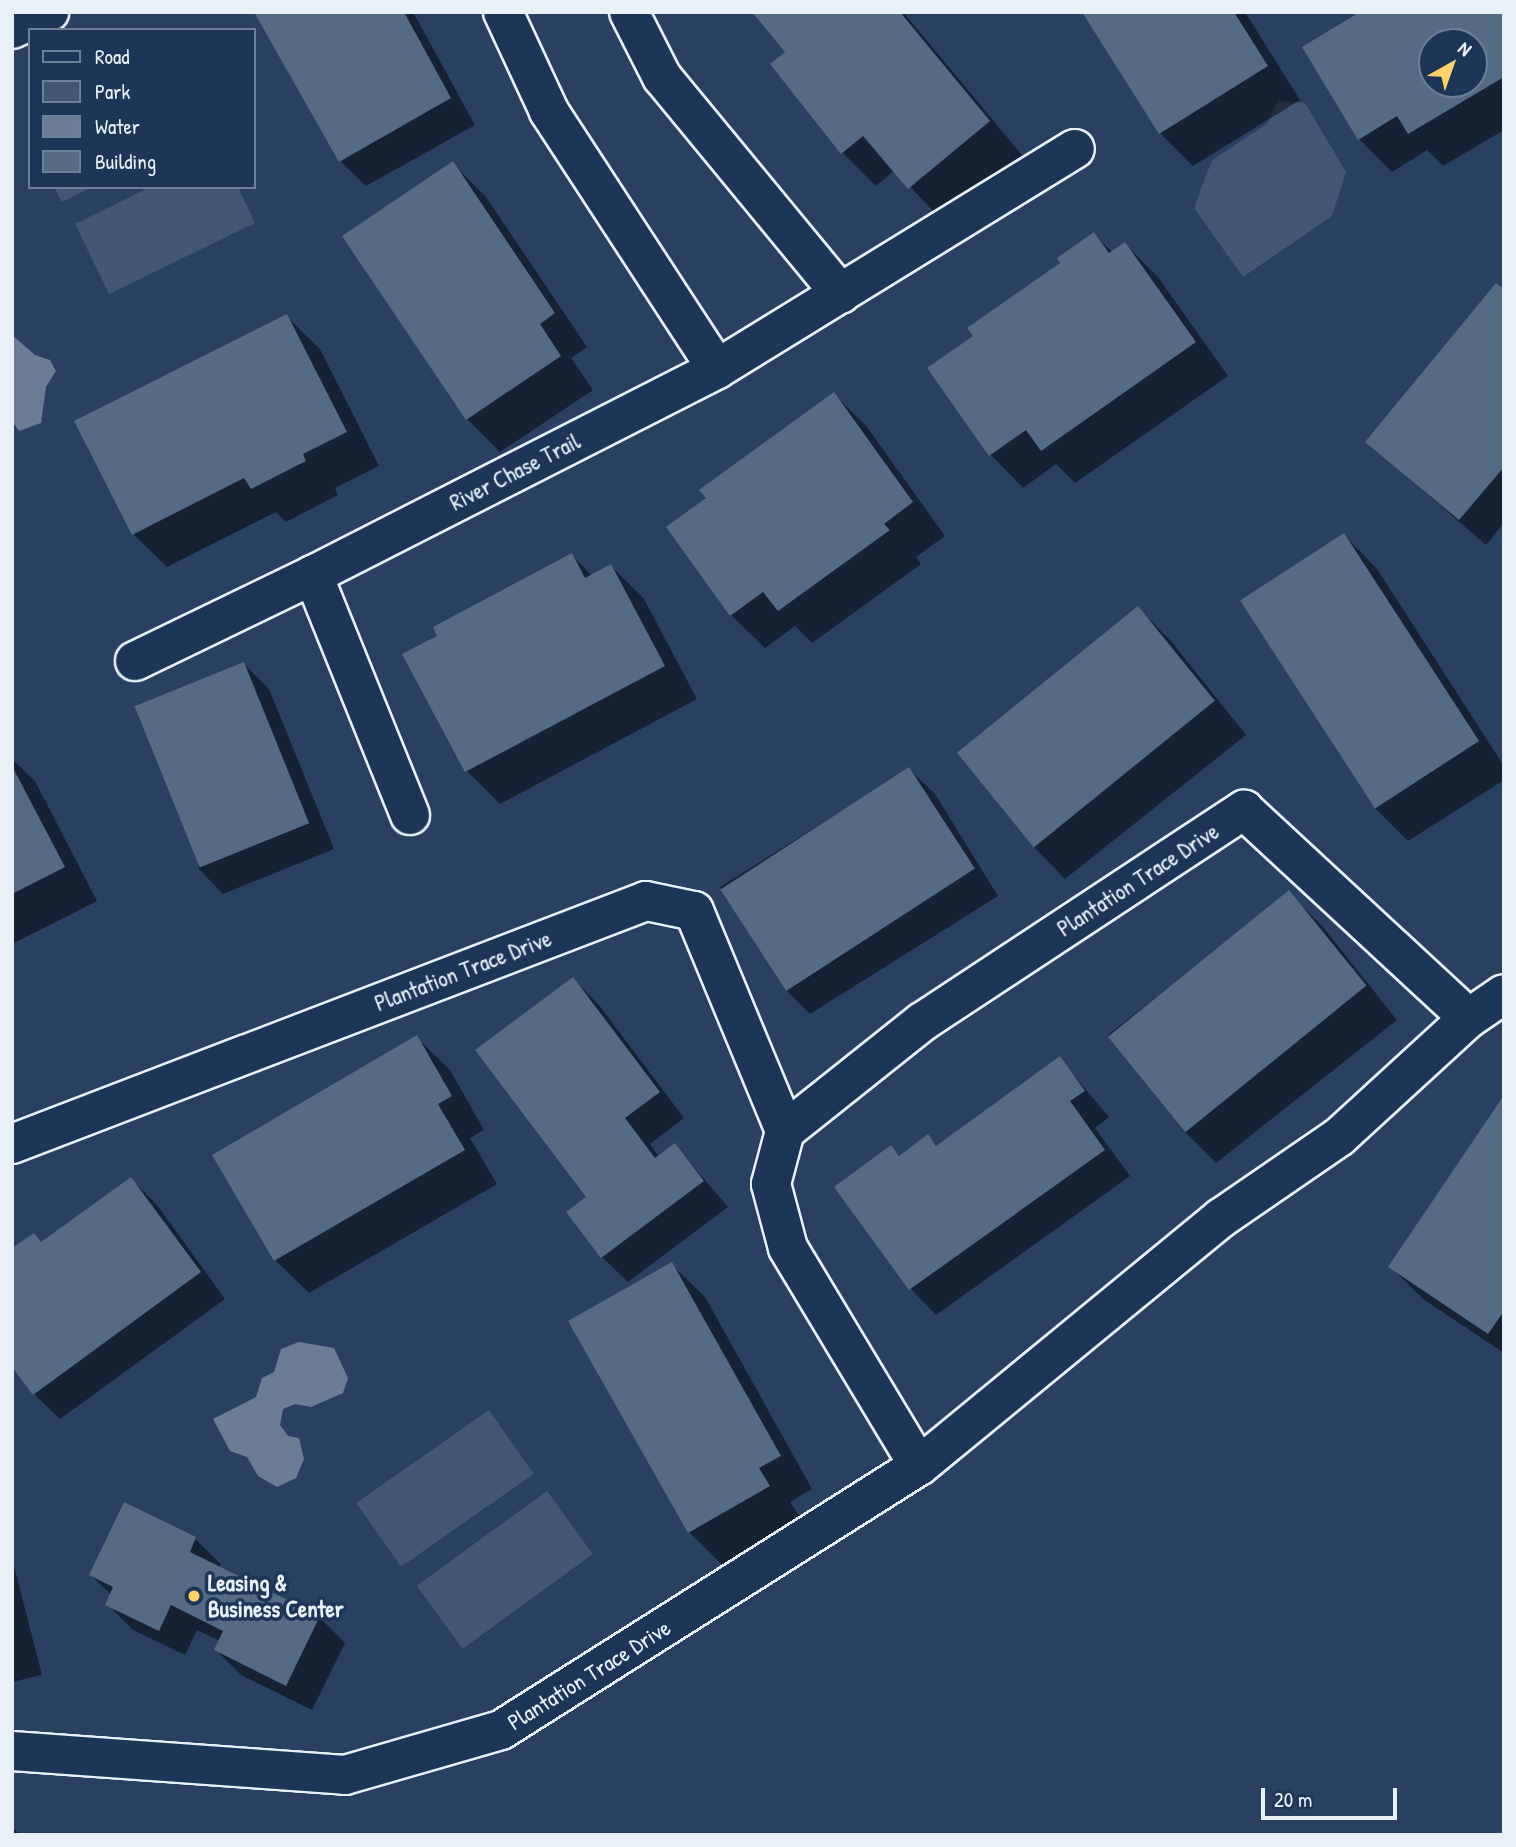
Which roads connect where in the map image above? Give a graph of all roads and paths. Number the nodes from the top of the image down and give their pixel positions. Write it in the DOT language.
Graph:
graph roads {
  1 [pos="49,12"];
  2 [pos="503,12"];
  3 [pos="629,12"];
  4 [pos="12,29"];
  5 [pos="1075,149"];
  6 [pos="841,294"];
  7 [pos="717,369"];
  8 [pos="313,575"];
  9 [pos="135,661"];
  10 [pos="410,815"];
  11 [pos="1504,994"];
  12 [pos="1469,1018"];
  13 [pos="785,1130"];
  14 [pos="12,1144"];
  15 [pos="919,1466"];
  16 [pos="12,1751"];
  1 -- 4 [label="street"];
  2 -- 7 [label="street"];
  3 -- 6 [label="street"];
  5 -- 6 [label="street, River Chase Trail"];
  6 -- 7 [label="street, River Chase Trail"];
  7 -- 8 [label="street, River Chase Trail"];
  8 -- 9 [label="street, River Chase Trail"];
  8 -- 10 [label="street"];
  11 -- 12 [label="street, Plantation Trace Drive"];
  12 -- 13 [label="street, Plantation Trace Drive"];
  12 -- 15 [label="street, Plantation Trace Drive"];
  13 -- 14 [label="street, Plantation Trace Drive"];
  13 -- 15 [label="street"];
  15 -- 16 [label="street, Plantation Trace Drive"];
}
